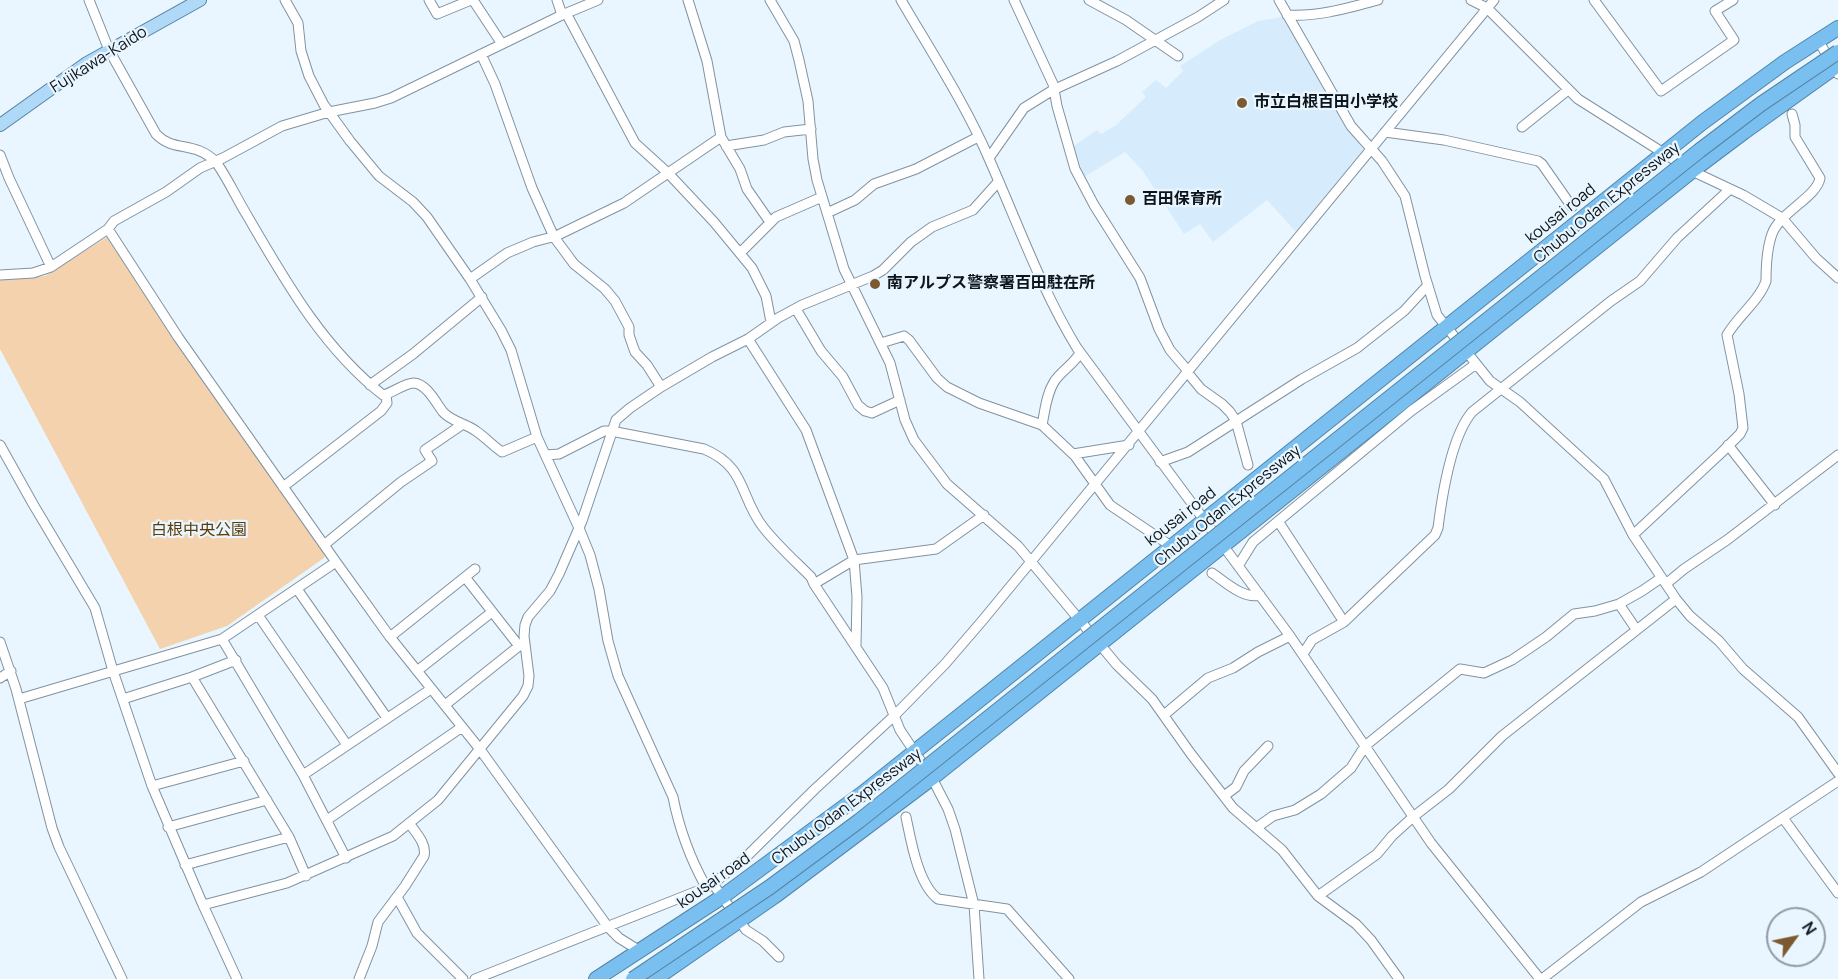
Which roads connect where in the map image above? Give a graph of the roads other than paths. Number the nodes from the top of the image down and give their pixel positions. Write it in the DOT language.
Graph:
graph roads {
  1 [pos="89,0"];
  2 [pos="200,0"];
  3 [pos="285,0"];
  4 [pos="429,0"];
  5 [pos="472,0"];
  6 [pos="557,0"];
  7 [pos="598,0"];
  8 [pos="688,0"];
  9 [pos="770,0"];
  10 [pos="901,0"];
  11 [pos="1015,0"];
  12 [pos="1089,0"];
  13 [pos="1224,0"];
  14 [pos="1279,0"];
  15 [pos="1378,0"];
  16 [pos="1472,0"];
  17 [pos="1494,0"];
  18 [pos="1594,0"];
  19 [pos="1733,0"];
  20 [pos="1487,9"];
  21 [pos="564,14"];
  22 [pos="1287,15"];
  23 [pos="1838,27"];
  24 [pos="1154,40"];
  25 [pos="1818,40"];
  26 [pos="502,44"];
  27 [pos="109,50"];
  28 [pos="1838,52"];
  29 [pos="482,54"];
  30 [pos="1178,56"];
  31 [pos="1837,66"];
  32 [pos="1053,90"];
  33 [pos="1568,90"];
  34 [pos="329,112"];
  35 [pos="1792,114"];
  36 [pos="0,125"];
  37 [pos="1521,127"];
  38 [pos="811,129"];
  39 [pos="1385,132"];
  40 [pos="721,137"];
  41 [pos="978,137"];
  42 [pos="726,146"];
  43 [pos="1372,148"];
  44 [pos="1663,153"];
  45 [pos="0,155"];
  46 [pos="990,158"];
  47 [pos="216,162"];
  48 [pos="1692,171"];
  49 [pos="668,173"];
  50 [pos="999,181"];
  51 [pos="1729,190"];
  52 [pos="822,197"];
  53 [pos="1572,207"];
  54 [pos="827,213"];
  55 [pos="1782,218"];
  56 [pos="770,222"];
  57 [pos="108,229"];
  58 [pos="554,237"];
  59 [pos="740,253"];
  60 [pos="51,267"];
  61 [pos="0,275"];
  62 [pos="1838,278"];
  63 [pos="470,279"];
  64 [pos="851,285"];
  65 [pos="1428,285"];
  66 [pos="482,297"];
  67 [pos="796,309"];
  68 [pos="771,322"];
  69 [pos="1447,328"];
  70 [pos="748,339"];
  71 [pos="881,344"];
  72 [pos="1466,350"];
  73 [pos="1080,353"];
  74 [pos="1476,364"];
  75 [pos="1187,372"];
  76 [pos="370,385"];
  77 [pos="661,387"];
  78 [pos="1501,389"];
  79 [pos="386,395"];
  80 [pos="900,400"];
  81 [pos="1236,421"];
  82 [pos="463,424"];
  83 [pos="1042,425"];
  84 [pos="611,431"];
  85 [pos="1139,433"];
  86 [pos="537,437"];
  87 [pos="0,445"];
  88 [pos="1129,445"];
  89 [pos="1728,445"];
  90 [pos="1073,454"];
  91 [pos="546,455"];
  92 [pos="1838,455"];
  93 [pos="1160,462"];
  94 [pos="1248,465"];
  95 [pos="1096,484"];
  96 [pos="284,487"];
  97 [pos="1774,505"];
  98 [pos="984,515"];
  99 [pos="1203,521"];
  100 [pos="1278,521"];
  101 [pos="579,528"];
  102 [pos="1634,535"];
  103 [pos="324,545"];
  104 [pos="1172,546"];
  105 [pos="1224,547"];
  106 [pos="855,560"];
  107 [pos="336,562"];
  108 [pos="1031,562"];
  109 [pos="1238,566"];
  110 [pos="475,569"];
  111 [pos="1212,573"];
  112 [pos="465,577"];
  113 [pos="1664,581"];
  114 [pos="814,584"];
  115 [pos="297,589"];
  116 [pos="1260,595"];
  117 [pos="1676,599"];
  118 [pos="1619,604"];
  119 [pos="492,612"];
  120 [pos="258,615"];
  121 [pos="1079,619"];
  122 [pos="1344,622"];
  123 [pos="1636,629"];
  124 [pos="1290,636"];
  125 [pos="390,637"];
  126 [pos="222,639"];
  127 [pos="0,642"];
  128 [pos="1100,645"];
  129 [pos="522,646"];
  130 [pos="856,646"];
  131 [pos="1303,654"];
  132 [pos="236,660"];
  133 [pos="10,671"];
  134 [pos="113,671"];
  135 [pos="417,671"];
  136 [pos="192,677"];
  137 [pos="0,678"];
  138 [pos="431,689"];
  139 [pos="19,699"];
  140 [pos="123,699"];
  141 [pos="445,705"];
  142 [pos="1164,715"];
  143 [pos="894,716"];
  144 [pos="387,718"];
  145 [pos="462,727"];
  146 [pos="348,745"];
  147 [pos="1268,746"];
  148 [pos="1365,746"];
  149 [pos="479,748"];
  150 [pos="915,753"];
  151 [pos="243,761"];
  152 [pos="1838,773"];
  153 [pos="303,775"];
  154 [pos="932,778"];
  155 [pos="1838,781"];
  156 [pos="152,786"];
  157 [pos="1224,796"];
  158 [pos="267,800"];
  159 [pos="906,817"];
  160 [pos="1413,817"];
  161 [pos="1783,818"];
  162 [pos="327,820"];
  163 [pos="409,823"];
  164 [pos="168,827"];
  165 [pos="1256,828"];
  166 [pos="289,837"];
  167 [pos="346,858"];
  168 [pos="185,865"];
  169 [pos="306,876"];
  170 [pos="709,886"];
  171 [pos="1838,893"];
  172 [pos="1318,896"];
  173 [pos="397,897"];
  174 [pos="722,897"];
  175 [pos="202,905"];
  176 [pos="974,905"];
  177 [pos="739,922"];
  178 [pos="608,927"];
  179 [pos="640,951"];
  180 [pos="779,957"];
  181 [pos="122,979"];
  182 [pos="237,979"];
  183 [pos="358,979"];
  184 [pos="463,979"];
  185 [pos="475,979"];
  186 [pos="596,979"];
  187 [pos="633,979"];
  188 [pos="645,979"];
  189 [pos="655,979"];
  190 [pos="979,979"];
  191 [pos="1069,979"];
  192 [pos="1399,979"];
  193 [pos="1541,979"];
  1 -- 27 [label="street"];
  2 -- 27 [label="main road, Fujikawa-Kaido"];
  3 -- 34 [label="street"];
  4 -- 5 [label="street"];
  5 -- 26 [label="street"];
  6 -- 21 [label="street"];
  7 -- 21 [label="street"];
  8 -- 40 [label="street"];
  9 -- 38 [label="street"];
  10 -- 41 [label="street"];
  11 -- 32 [label="street"];
  12 -- 24 [label="street"];
  13 -- 24 [label="street"];
  14 -- 22 [label="street"];
  15 -- 22 [label="street"];
  16 -- 20 [label="street"];
  17 -- 20 [label="street"];
  18 -- 19 [label="street"];
  20 -- 33 [label="street"];
  20 -- 39 [label="street"];
  21 -- 26 [label="street"];
  21 -- 49 [label="street"];
  22 -- 43 [label="street"];
  23 -- 25 [label="highway, kousai road"];
  24 -- 30 [label="street"];
  24 -- 32 [label="street"];
  25 -- 31 [label="street"];
  25 -- 44 [label="highway, kousai road"];
  26 -- 29 [label="street"];
  27 -- 36 [label="main road, Fujikawa-Kaido"];
  27 -- 47 [label="street"];
  28 -- 187 [label="highway, Chubu Odan Expressway, bridge"];
  29 -- 34 [label="street"];
  29 -- 58 [label="street"];
  31 -- 48 [label="highway"];
  31 -- 188 [label="highway, Chubu Odan Expressway"];
  32 -- 46 [label="street"];
  32 -- 75 [label="street"];
  33 -- 37 [label="street"];
  33 -- 44 [label="street"];
  34 -- 47 [label="street"];
  34 -- 63 [label="street"];
  35 -- 55 [label="street"];
  38 -- 42 [label="street"];
  38 -- 52 [label="street"];
  39 -- 43 [label="street"];
  39 -- 53 [label="street"];
  40 -- 42 [label="street"];
  40 -- 49 [label="street"];
  41 -- 46 [label="street"];
  41 -- 54 [label="street"];
  42 -- 56 [label="street"];
  43 -- 65 [label="street"];
  43 -- 75 [label="street"];
  44 -- 48 [label="street"];
  44 -- 69 [label="highway, kousai road"];
  45 -- 60 [label="street"];
  46 -- 50 [label="street"];
  47 -- 57 [label="street"];
  47 -- 76 [label="street"];
  48 -- 51 [label="street"];
  48 -- 72 [label="highway"];
  49 -- 58 [label="street"];
  49 -- 59 [label="street"];
  50 -- 64 [label="street"];
  50 -- 73 [label="street"];
  51 -- 55 [label="street"];
  51 -- 78 [label="street"];
  52 -- 54 [label="street"];
  52 -- 56 [label="street"];
  54 -- 64 [label="street"];
  55 -- 62 [label="street"];
  55 -- 89 [label="street"];
  56 -- 59 [label="street"];
  57 -- 60 [label="street"];
  57 -- 96 [label="street"];
  58 -- 63 [label="street"];
  58 -- 77 [label="street"];
  59 -- 68 [label="street"];
  60 -- 61 [label="street"];
  63 -- 66 [label="street"];
  64 -- 67 [label="street"];
  64 -- 71 [label="street"];
  65 -- 69 [label="street"];
  65 -- 81 [label="street"];
  66 -- 76 [label="street"];
  66 -- 86 [label="street"];
  67 -- 68 [label="street"];
  67 -- 80 [label="street"];
  68 -- 70 [label="street"];
  69 -- 72 [label="street"];
  69 -- 99 [label="highway, kousai road"];
  70 -- 77 [label="street"];
  70 -- 106 [label="street"];
  71 -- 80 [label="street"];
  71 -- 83 [label="street"];
  72 -- 74 [label="street"];
  72 -- 105 [label="highway"];
  73 -- 83 [label="street"];
  73 -- 85 [label="street"];
  74 -- 78 [label="street"];
  74 -- 100 [label="street"];
  75 -- 81 [label="street"];
  75 -- 85 [label="street"];
  76 -- 79 [label="street"];
  77 -- 84 [label="street"];
  78 -- 102 [label="street"];
  78 -- 122 [label="street"];
  79 -- 82 [label="street"];
  79 -- 96 [label="street"];
  80 -- 98 [label="street"];
  81 -- 93 [label="street"];
  81 -- 94 [label="street"];
  82 -- 86 [label="street"];
  82 -- 103 [label="street"];
  83 -- 90 [label="street"];
  84 -- 91 [label="street"];
  84 -- 101 [label="street"];
  84 -- 114 [label="street"];
  85 -- 88 [label="street"];
  85 -- 93 [label="street"];
  86 -- 91 [label="street"];
  87 -- 134 [label="street"];
  88 -- 90 [label="street"];
  88 -- 95 [label="street"];
  89 -- 97 [label="street"];
  89 -- 102 [label="street"];
  90 -- 95 [label="street"];
  91 -- 101 [label="street"];
  92 -- 97 [label="street"];
  93 -- 99 [label="street"];
  95 -- 104 [label="street"];
  95 -- 108 [label="street"];
  96 -- 103 [label="street"];
  97 -- 113 [label="street"];
  98 -- 106 [label="street"];
  98 -- 108 [label="street"];
  99 -- 104 [label="highway, kousai road"];
  99 -- 105 [label="street"];
  100 -- 109 [label="street"];
  100 -- 122 [label="street"];
  101 -- 129 [label="street"];
  101 -- 170 [label="street"];
  102 -- 113 [label="street"];
  103 -- 107 [label="street"];
  104 -- 121 [label="highway, kousai road"];
  105 -- 109 [label="street"];
  105 -- 128 [label="highway"];
  106 -- 114 [label="street"];
  106 -- 130 [label="street"];
  107 -- 115 [label="street"];
  107 -- 125 [label="street"];
  108 -- 121 [label="street"];
  108 -- 143 [label="street"];
  109 -- 116 [label="street"];
  110 -- 112 [label="street"];
  111 -- 116 [label="street"];
  112 -- 119 [label="street"];
  112 -- 125 [label="street"];
  113 -- 117 [label="street"];
  113 -- 118 [label="street"];
  114 -- 130 [label="street"];
  115 -- 120 [label="street"];
  115 -- 144 [label="street"];
  116 -- 124 [label="street"];
  117 -- 123 [label="street"];
  117 -- 152 [label="street"];
  118 -- 123 [label="street"];
  118 -- 148 [label="street"];
  119 -- 129 [label="street"];
  119 -- 135 [label="street"];
  120 -- 126 [label="street"];
  120 -- 146 [label="street"];
  121 -- 128 [label="street"];
  121 -- 150 [label="highway, kousai road"];
  122 -- 131 [label="street"];
  123 -- 160 [label="street"];
  124 -- 131 [label="street"];
  124 -- 142 [label="street"];
  125 -- 135 [label="street"];
  126 -- 132 [label="street"];
  126 -- 134 [label="street"];
  127 -- 133 [label="street"];
  128 -- 142 [label="street"];
  128 -- 154 [label="highway"];
  129 -- 141 [label="street"];
  129 -- 149 [label="street"];
  130 -- 143 [label="street"];
  131 -- 148 [label="street"];
  132 -- 136 [label="street"];
  132 -- 153 [label="street"];
  133 -- 137 [label="street"];
  133 -- 139 [label="street"];
  134 -- 139 [label="street"];
  134 -- 140 [label="street"];
  135 -- 138 [label="street"];
  136 -- 140 [label="street"];
  136 -- 151 [label="street"];
  138 -- 141 [label="street"];
  138 -- 144 [label="street"];
  139 -- 181 [label="street"];
  140 -- 156 [label="street"];
  141 -- 145 [label="street"];
  142 -- 157 [label="street"];
  143 -- 150 [label="street"];
  143 -- 170 [label="street"];
  144 -- 146 [label="street"];
  145 -- 149 [label="street"];
  145 -- 162 [label="street"];
  146 -- 153 [label="street"];
  147 -- 157 [label="street"];
  148 -- 160 [label="street"];
  148 -- 165 [label="street"];
  149 -- 163 [label="street"];
  149 -- 178 [label="street"];
  150 -- 154 [label="street"];
  150 -- 174 [label="highway, kousai road"];
  151 -- 156 [label="street"];
  151 -- 158 [label="street"];
  153 -- 162 [label="street"];
  154 -- 176 [label="street"];
  154 -- 177 [label="highway"];
  155 -- 161 [label="street"];
  156 -- 164 [label="street"];
  157 -- 165 [label="street"];
  158 -- 164 [label="street"];
  158 -- 166 [label="street"];
  159 -- 176 [label="street"];
  160 -- 172 [label="street"];
  160 -- 193 [label="street"];
  161 -- 171 [label="street"];
  161 -- 193 [label="street"];
  162 -- 167 [label="street"];
  163 -- 167 [label="street"];
  163 -- 173 [label="street"];
  164 -- 168 [label="street"];
  165 -- 172 [label="street"];
  166 -- 168 [label="street"];
  166 -- 169 [label="street"];
  167 -- 169 [label="street"];
  168 -- 175 [label="street"];
  169 -- 175 [label="street"];
  170 -- 174 [label="street"];
  170 -- 178 [label="street"];
  172 -- 192 [label="street"];
  173 -- 183 [label="street"];
  173 -- 184 [label="street"];
  174 -- 177 [label="street"];
  174 -- 179 [label="highway, kousai road"];
  175 -- 182 [label="street"];
  176 -- 190 [label="street"];
  176 -- 191 [label="street"];
  177 -- 180 [label="street"];
  177 -- 189 [label="highway"];
  178 -- 179 [label="street"];
  178 -- 185 [label="street"];
  179 -- 186 [label="highway, kousai road"];
}
